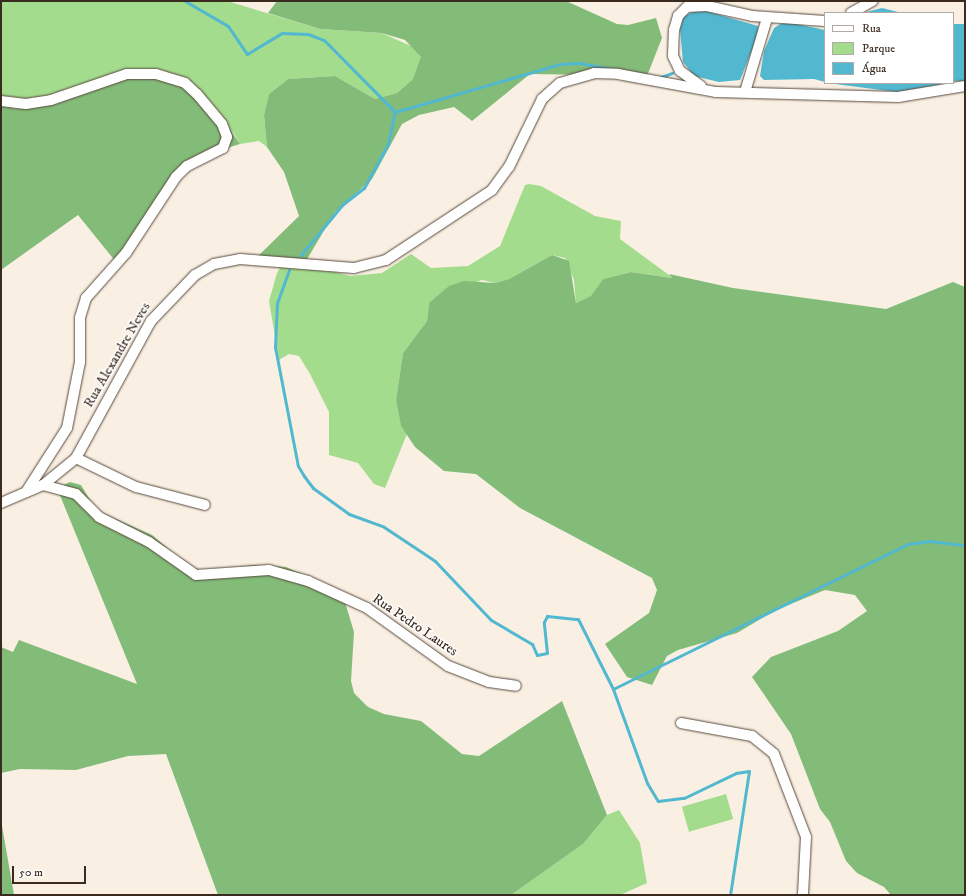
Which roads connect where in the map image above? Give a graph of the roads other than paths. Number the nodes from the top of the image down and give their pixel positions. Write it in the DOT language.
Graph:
graph roads {
  1 [pos="873,1"];
  2 [pos="853,12"];
  3 [pos="767,18"];
  4 [pos="824,21"];
  5 [pos="965,86"];
  6 [pos="716,92"];
  7 [pos="745,92"];
  8 [pos="1,101"];
  9 [pos="76,458"];
  10 [pos="43,485"];
  11 [pos="26,492"];
  12 [pos="1,503"];
  13 [pos="206,505"];
  14 [pos="516,686"];
  15 [pos="681,723"];
  16 [pos="803,895"];
  1 -- 2 [label="street"];
  3 -- 4 [label="street"];
  3 -- 6 [label="street"];
  3 -- 7 [label="street"];
  5 -- 7 [label="street"];
  6 -- 7 [label="street"];
  6 -- 9 [label="street, Rua Alexandre Neves"];
  8 -- 11 [label="street"];
  9 -- 10 [label="street, Rua Alexandre Neves"];
  9 -- 13 [label="street"];
  10 -- 11 [label="street, Rua Alexandre Neves"];
  10 -- 14 [label="street, Rua Pedro Laures"];
  11 -- 12 [label="street, Rua Alexandre Neves"];
  15 -- 16 [label="street"];
}
